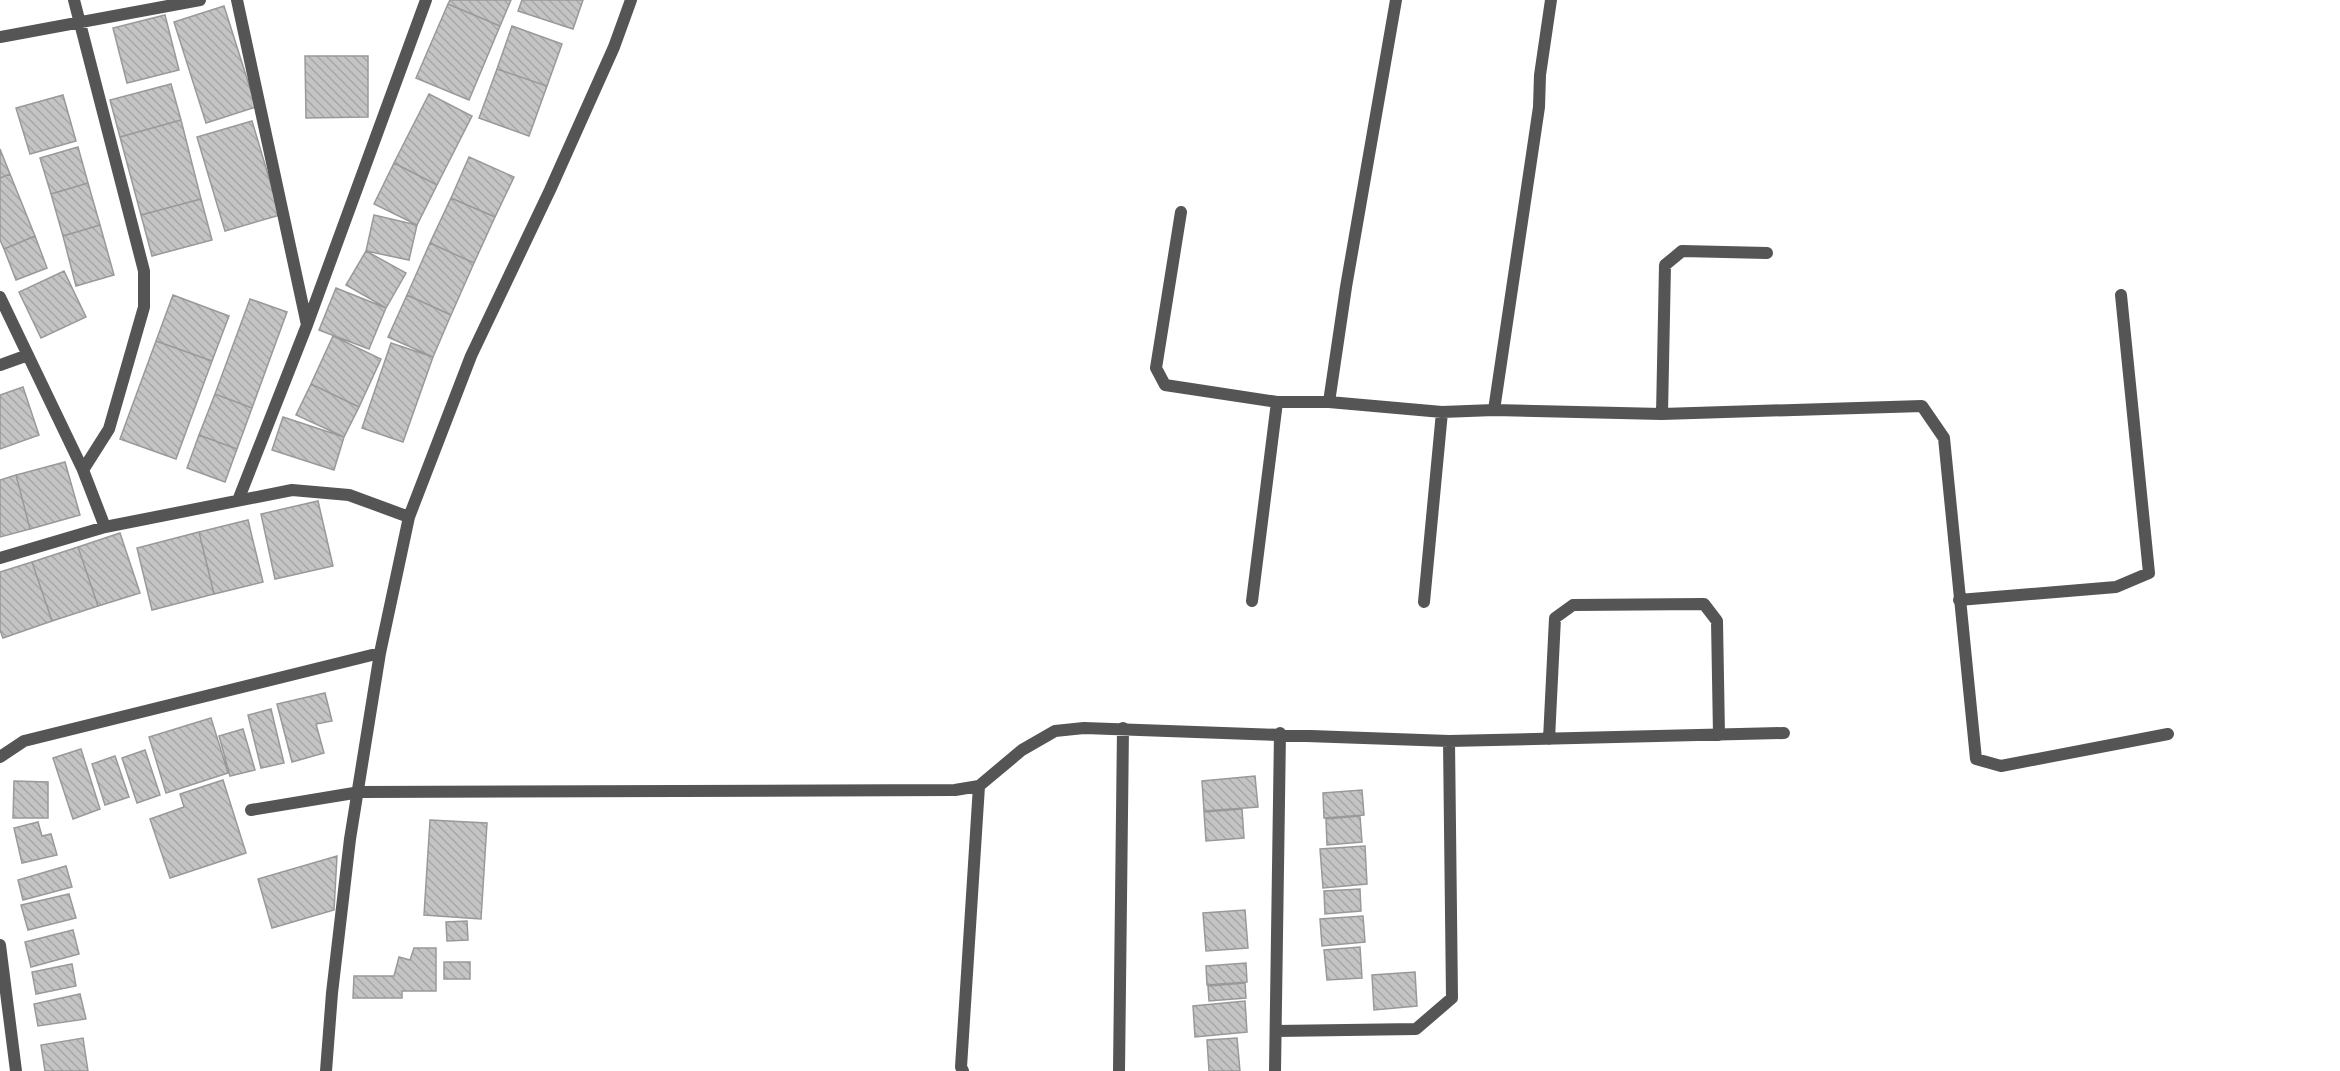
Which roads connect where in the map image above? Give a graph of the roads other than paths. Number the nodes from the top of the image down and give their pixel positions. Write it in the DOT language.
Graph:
graph roads {
  1 [pos="74,0"];
  2 [pos="200,0"];
  3 [pos="237,0"];
  4 [pos="426,0"];
  5 [pos="631,0"];
  6 [pos="1396,0"];
  7 [pos="1551,0"];
  8 [pos="78,22"];
  9 [pos="0,37"];
  10 [pos="1181,212"];
  11 [pos="1767,254"];
  12 [pos="2121,295"];
  13 [pos="0,297"];
  14 [pos="307,325"];
  15 [pos="28,355"];
  16 [pos="0,365"];
  17 [pos="1276,402"];
  18 [pos="1329,402"];
  19 [pos="1494,410"];
  20 [pos="1442,412"];
  21 [pos="1662,414"];
  22 [pos="83,470"];
  23 [pos="239,498"];
  24 [pos="410,517"];
  25 [pos="105,527"];
  26 [pos="0,558"];
  27 [pos="1959,600"];
  28 [pos="1252,602"];
  29 [pos="1424,602"];
  30 [pos="380,653"];
  31 [pos="1123,728"];
  32 [pos="1280,733"];
  33 [pos="1784,733"];
  34 [pos="2168,734"];
  35 [pos="1719,735"];
  36 [pos="1549,739"];
  37 [pos="1449,741"];
  38 [pos="0,757"];
  39 [pos="980,786"];
  40 [pos="360,792"];
  41 [pos="251,810"];
  42 [pos="0,945"];
  43 [pos="1276,1031"];
  44 [pos="16,1071"];
  45 [pos="326,1071"];
  46 [pos="963,1071"];
  47 [pos="1119,1071"];
  48 [pos="1275,1071"];
  1 -- 8 [label="street"];
  2 -- 8 [label="street"];
  3 -- 14 [label="street"];
  4 -- 14 [label="street"];
  5 -- 24 [label="street"];
  6 -- 18 [label="street"];
  7 -- 19 [label="street"];
  8 -- 9 [label="street"];
  8 -- 22 [label="street"];
  10 -- 17 [label="street"];
  11 -- 21 [label="street"];
  12 -- 27 [label="street"];
  13 -- 15 [label="street"];
  14 -- 23 [label="street"];
  15 -- 16 [label="street"];
  15 -- 22 [label="street"];
  17 -- 18 [label="street"];
  17 -- 28 [label="street"];
  18 -- 20 [label="street"];
  19 -- 20 [label="street"];
  19 -- 21 [label="street"];
  20 -- 29 [label="street"];
  21 -- 27 [label="street"];
  22 -- 25 [label="street"];
  23 -- 24 [label="street"];
  23 -- 25 [label="street"];
  24 -- 30 [label="street"];
  25 -- 26 [label="street"];
  27 -- 34 [label="street"];
  30 -- 38 [label="street"];
  30 -- 40 [label="street"];
  31 -- 32 [label="street"];
  31 -- 39 [label="street"];
  31 -- 47 [label="street"];
  32 -- 37 [label="street"];
  32 -- 43 [label="street"];
  33 -- 35 [label="street"];
  35 -- 36 [label="street"];
  35 -- 36 [label="street"];
  36 -- 37 [label="street"];
  37 -- 43 [label="street"];
  39 -- 40 [label="street"];
  39 -- 46 [label="street"];
  40 -- 41 [label="street"];
  40 -- 45 [label="street"];
  42 -- 44 [label="street"];
  43 -- 48 [label="street"];
}
